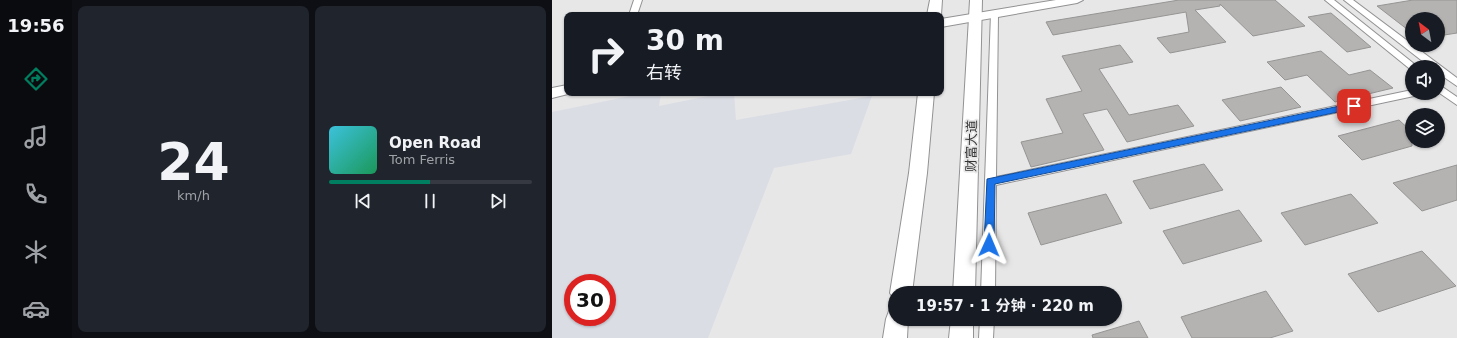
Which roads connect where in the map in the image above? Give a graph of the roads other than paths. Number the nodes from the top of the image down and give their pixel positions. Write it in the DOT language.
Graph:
graph roads {
  1 [pos="638,0"];
  2 [pos="936,0"];
  3 [pos="1025,0"];
  4 [pos="1077,0"];
  5 [pos="1329,0"];
  6 [pos="1348,0"];
  7 [pos="975,9"];
  8 [pos="634,12"];
  9 [pos="934,12"];
  10 [pos="994,15"];
  11 [pos="944,21"];
  12 [pos="1427,60"];
  13 [pos="1405,61"];
  14 [pos="1445,74"];
  15 [pos="1457,83"];
  16 [pos="1445,86"];
  17 [pos="564,91"];
  18 [pos="552,93"];
  19 [pos="1445,93"];
  20 [pos="1405,95"];
  21 [pos="926,96"];
  22 [pos="1457,102"];
  23 [pos="991,182"];
  24 [pos="902,286"];
  25 [pos="964,286"];
  26 [pos="988,286"];
  27 [pos="896,326"];
  28 [pos="962,326"];
  29 [pos="987,326"];
  30 [pos="895,338"];
  31 [pos="961,338"];
  32 [pos="986,338"];
  1 -- 8 [label="street"];
  2 -- 9 [label="main road"];
  3 -- 7 [label="main road"];
  4 -- 10 [label="main road"];
  5 -- 13 [label="street"];
  6 -- 12 [label="street"];
  7 -- 10 [label="main road"];
  7 -- 11 [label="main road"];
  7 -- 25 [label="main road, 财富大道"];
  10 -- 23 [label="street"];
  14 -- 15 [label="street"];
  15 -- 16 [label="street"];
  17 -- 18 [label="main road"];
  19 -- 22 [label="street"];
  20 -- 23 [label="street"];
  21 -- 24 [label="main road"];
  23 -- 26 [label="street"];
  27 -- 30 [label="main road"];
  28 -- 31 [label="main road"];
  29 -- 32 [label="street"];
}
